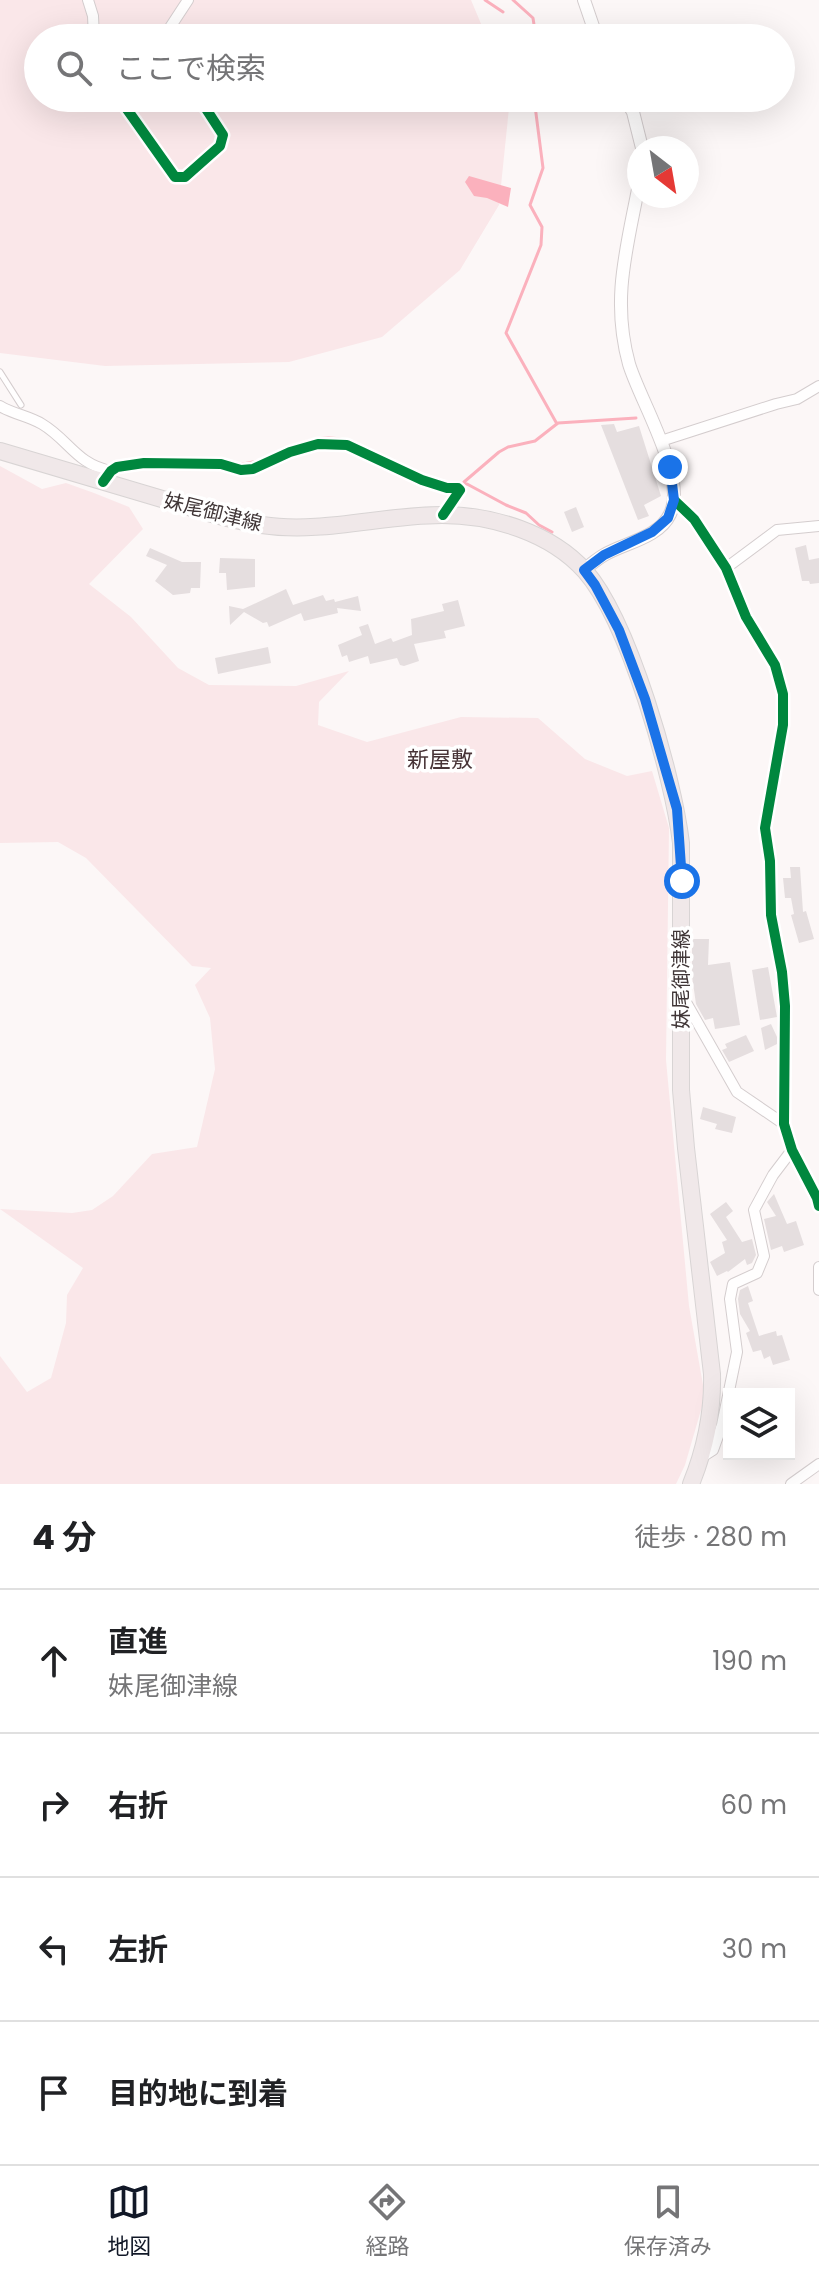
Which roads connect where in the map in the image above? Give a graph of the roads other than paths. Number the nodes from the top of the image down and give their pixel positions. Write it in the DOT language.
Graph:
graph roads {
  1 [pos="88,0"];
  2 [pos="188,0"];
  3 [pos="584,0"];
  4 [pos="93,24"];
  5 [pos="172,24"];
  6 [pos="592,24"];
  7 [pos="129,112"];
  8 [pos="208,112"];
  9 [pos="633,112"];
  10 [pos="639,136"];
  11 [pos="634,208"];
  12 [pos="0,372"];
  13 [pos="819,386"];
  14 [pos="0,406"];
  15 [pos="20,410"];
  16 [pos="661,441"];
  17 [pos="0,451"];
  18 [pos="107,476"];
  19 [pos="674,500"];
  20 [pos="443,515"];
  21 [pos="819,526"];
  22 [pos="726,568"];
  23 [pos="584,570"];
  24 [pos="680,991"];
  25 [pos="784,1124"];
  26 [pos="792,1150"];
  27 [pos="819,1206"];
  28 [pos="819,1267"];
  29 [pos="819,1290"];
  30 [pos="702,1457"];
  31 [pos="819,1464"];
  32 [pos="691,1484"];
  33 [pos="791,1484"];
  1 -- 4 [label="street"];
  2 -- 5 [label="street"];
  3 -- 6 [label="street"];
  7 -- 8 [label="street"];
  9 -- 10 [label="street"];
  11 -- 16 [label="street"];
  12 -- 15 [label="lane"];
  13 -- 16 [label="street"];
  14 -- 15 [label="street"];
  15 -- 18 [label="street"];
  16 -- 19 [label="street"];
  17 -- 18 [label="main road, 妹尾御津線"];
  18 -- 20 [label="main road, 妹尾御津線"];
  18 -- 20 [label="street"];
  19 -- 22 [label="street"];
  19 -- 23 [label="street"];
  20 -- 23 [label="main road, 妹尾御津線"];
  21 -- 22 [label="street"];
  22 -- 25 [label="street"];
  23 -- 24 [label="main road, 妹尾御津線"];
  24 -- 25 [label="street"];
  24 -- 30 [label="main road, 妹尾御津線"];
  25 -- 26 [label="street"];
  26 -- 27 [label="street"];
  26 -- 30 [label="street"];
  28 -- 29 [label="street"];
  30 -- 32 [label="main road, 妹尾御津線"];
  31 -- 33 [label="street"];
}
